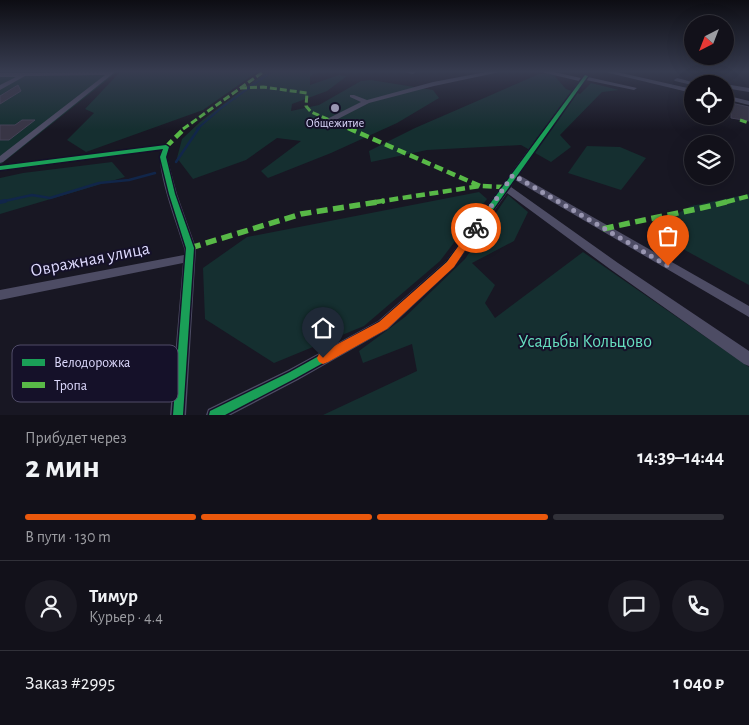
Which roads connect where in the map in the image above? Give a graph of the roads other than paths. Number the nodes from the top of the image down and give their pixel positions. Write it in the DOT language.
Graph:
graph roads {
  1 [pos="88,91"];
  2 [pos="406,91"];
  3 [pos="574,91"];
  4 [pos="352,96"];
  5 [pos="734,99"];
  6 [pos="367,102"];
  7 [pos="749,103"];
  8 [pos="329,120"];
  9 [pos="0,160"];
  10 [pos="0,168"];
  11 [pos="513,175"];
  12 [pos="505,187"];
  13 [pos="188,258"];
  14 [pos="0,295"];
  15 [pos="749,312"];
  16 [pos="749,358"];
  17 [pos="178,415"];
  18 [pos="214,415"];
  1 -- 9 [label="street"];
  2 -- 6 [label="street"];
  3 -- 11 [label="street"];
  4 -- 6 [label="street"];
  5 -- 7 [label="street"];
  6 -- 8 [label="street"];
  10 -- 13 [label="street"];
  11 -- 12 [label="street"];
  11 -- 15 [label="street"];
  12 -- 16 [label="street"];
  12 -- 18 [label="street"];
  13 -- 14 [label="street, Овражная улица"];
  13 -- 17 [label="street"];
}
